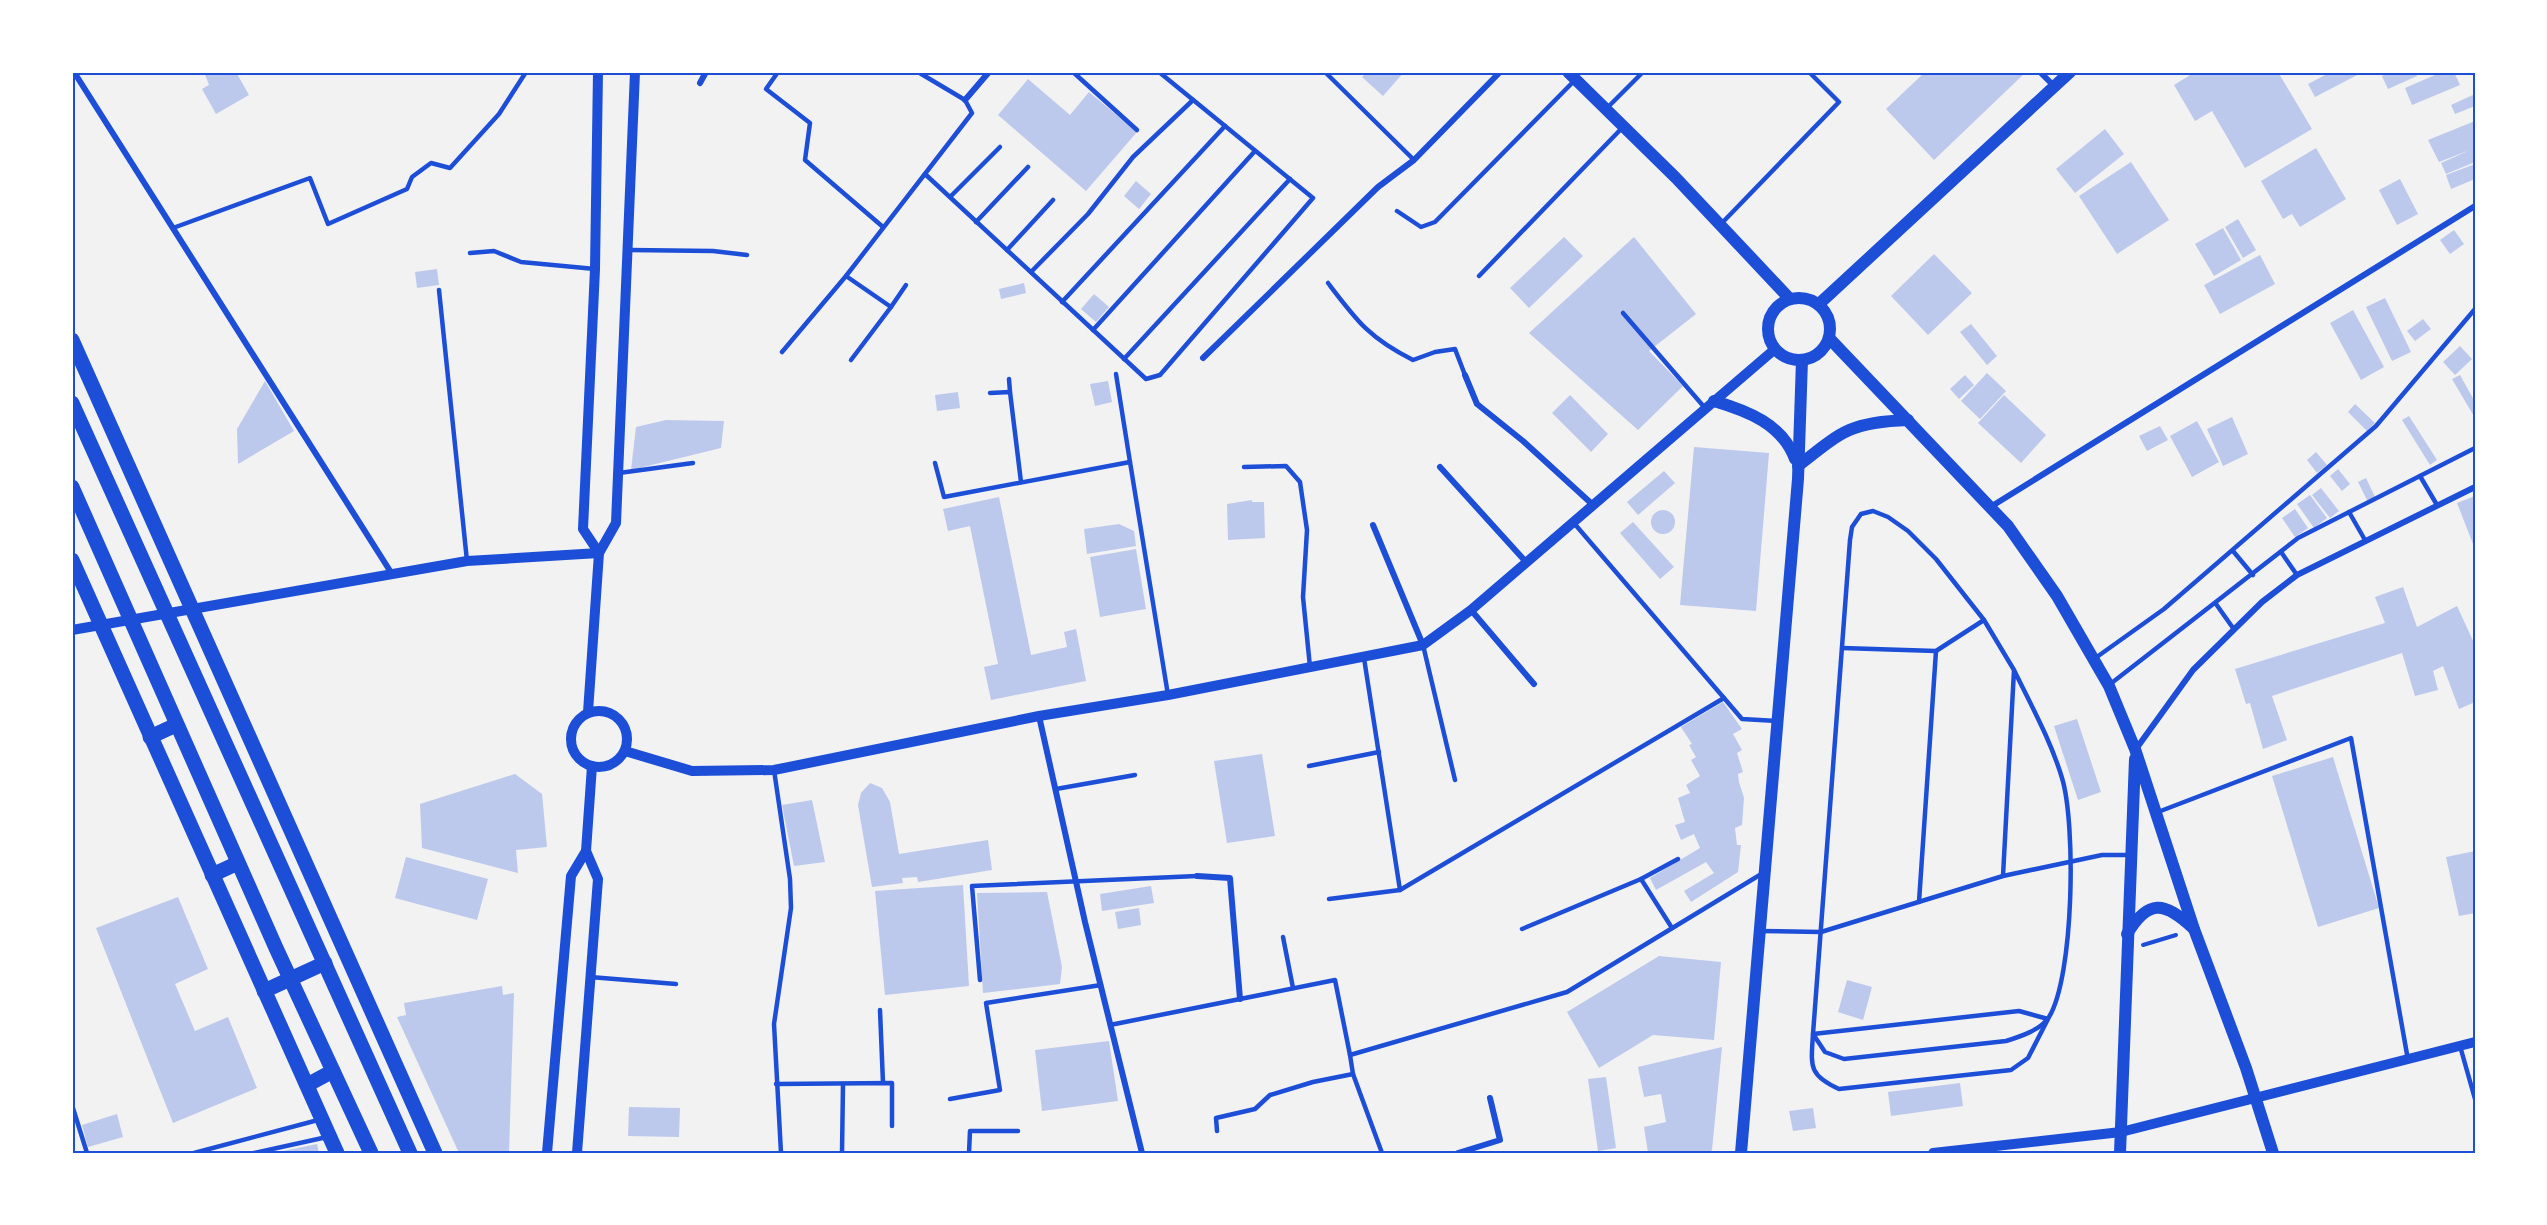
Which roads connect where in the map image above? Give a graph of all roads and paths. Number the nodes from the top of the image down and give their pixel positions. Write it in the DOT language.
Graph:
graph roads {
  1 [pos="74,72"];
  2 [pos="526,72"];
  3 [pos="598,72"];
  4 [pos="635,72"];
  5 [pos="706,72"];
  6 [pos="778,72"];
  7 [pos="918,72"];
  8 [pos="989,72"];
  9 [pos="1073,72"];
  10 [pos="1159,72"];
  11 [pos="1325,72"];
  12 [pos="1500,72"];
  13 [pos="1643,72"];
  14 [pos="1809,72"];
  15 [pos="2040,72"];
  16 [pos="2070,72"];
  17 [pos="1572,76"];
  18 [pos="700,83"];
  19 [pos="2054,86"];
  20 [pos="965,100"];
  21 [pos="1193,100"];
  22 [pos="1606,109"];
  23 [pos="1225,126"];
  24 [pos="1624,126"];
  25 [pos="1137,130"];
  26 [pos="1000,147"];
  27 [pos="1255,151"];
  28 [pos="1414,160"];
  29 [pos="1028,167"];
  30 [pos="925,174"];
  31 [pos="1290,179"];
  32 [pos="950,197"];
  33 [pos="1053,200"];
  34 [pos="2475,206"];
  35 [pos="1397,211"];
  36 [pos="976,222"];
  37 [pos="1721,224"];
  38 [pos="883,226"];
  39 [pos="173,228"];
  40 [pos="629,250"];
  41 [pos="1007,250"];
  42 [pos="470,253"];
  43 [pos="747,255"];
  44 [pos="595,269"];
  45 [pos="1031,272"];
  46 [pos="846,276"];
  47 [pos="1479,276"];
  48 [pos="1328,283"];
  49 [pos="906,285"];
  50 [pos="439,290"];
  51 [pos="1790,299"];
  52 [pos="1062,302"];
  53 [pos="1819,304"];
  54 [pos="891,307"];
  55 [pos="2475,309"];
  56 [pos="1623,313"];
  57 [pos="1093,330"];
  58 [pos="1829,338"];
  59 [pos="72,340"];
  60 [pos="1775,349"];
  61 [pos="782,352"];
  62 [pos="1203,358"];
  63 [pos="1124,359"];
  64 [pos="851,360"];
  65 [pos="1802,360"];
  66 [pos="1116,374"];
  67 [pos="1464,375"];
  68 [pos="1009,379"];
  69 [pos="1010,392"];
  70 [pos="990,393"];
  71 [pos="72,403"];
  72 [pos="1710,405"];
  73 [pos="1908,420"];
  74 [pos="114,434"];
  75 [pos="91,446"];
  76 [pos="2475,448"];
  77 [pos="1130,462"];
  78 [pos="693,463"];
  79 [pos="935,463"];
  80 [pos="1798,466"];
  81 [pos="1244,467"];
  82 [pos="1440,467"];
  83 [pos="619,473"];
  84 [pos="2420,476"];
  85 [pos="1021,483"];
  86 [pos="2475,487"];
  87 [pos="72,488"];
  88 [pos="1592,504"];
  89 [pos="2437,505"];
  90 [pos="1992,506"];
  91 [pos="2349,512"];
  92 [pos="1573,521"];
  93 [pos="1373,525"];
  94 [pos="2365,540"];
  95 [pos="2233,551"];
  96 [pos="2281,552"];
  97 [pos="599,553"];
  98 [pos="72,560"];
  99 [pos="467,561"];
  100 [pos="1527,562"];
  101 [pos="392,575"];
  102 [pos="2253,575"];
  103 [pos="2297,575"];
  104 [pos="2216,604"];
  105 [pos="193,610"];
  106 [pos="1472,610"];
  107 [pos="166,614"];
  108 [pos="131,620"];
  109 [pos="1984,620"];
  110 [pos="101,624"];
  111 [pos="2233,628"];
  112 [pos="72,630"];
  113 [pos="1423,645"];
  114 [pos="1842,648"];
  115 [pos="1936,651"];
  116 [pos="1364,657"];
  117 [pos="2094,659"];
  118 [pos="1310,667"];
  119 [pos="2014,670"];
  120 [pos="1534,684"];
  121 [pos="2109,686"];
  122 [pos="1168,695"];
  123 [pos="1724,698"];
  124 [pos="588,712"];
  125 [pos="1039,716"];
  126 [pos="1777,721"];
  127 [pos="176,725"];
  128 [pos="244,726"];
  129 [pos="150,737"];
  130 [pos="220,737"];
  131 [pos="2135,749"];
  132 [pos="625,751"];
  133 [pos="1379,752"];
  134 [pos="592,766"];
  135 [pos="1309,766"];
  136 [pos="774,770"];
  137 [pos="1135,775"];
  138 [pos="1455,780"];
  139 [pos="1056,789"];
  140 [pos="2155,813"];
  141 [pos="287,824"];
  142 [pos="266,834"];
  143 [pos="586,850"];
  144 [pos="2130,855"];
  145 [pos="1678,859"];
  146 [pos="238,862"];
  147 [pos="2070,862"];
  148 [pos="1764,872"];
  149 [pos="212,875"];
  150 [pos="1197,876"];
  151 [pos="2003,876"];
  152 [pos="1641,879"];
  153 [pos="1076,881"];
  154 [pos="1400,890"];
  155 [pos="1329,899"];
  156 [pos="1919,902"];
  157 [pos="1672,928"];
  158 [pos="1522,929"];
  159 [pos="2194,929"];
  160 [pos="1759,931"];
  161 [pos="1821,932"];
  162 [pos="2127,935"];
  163 [pos="1283,936"];
  164 [pos="2128,950"];
  165 [pos="325,963"];
  166 [pos="590,977"];
  167 [pos="290,979"];
  168 [pos="980,980"];
  169 [pos="676,984"];
  170 [pos="1101,986"];
  171 [pos="1293,988"];
  172 [pos="264,991"];
  173 [pos="1240,999"];
  174 [pos="369,1008"];
  175 [pos="880,1010"];
  176 [pos="349,1017"];
  177 [pos="2048,1019"];
  178 [pos="1110,1024"];
  179 [pos="1813,1034"];
  180 [pos="2475,1042"];
  181 [pos="2460,1047"];
  182 [pos="1350,1055"];
  183 [pos="2408,1061"];
  184 [pos="333,1071"];
  185 [pos="1353,1074"];
  186 [pos="400,1077"];
  187 [pos="883,1083"];
  188 [pos="776,1084"];
  189 [pos="843,1084"];
  190 [pos="307,1085"];
  191 [pos="380,1087"];
  192 [pos="1490,1098"];
  193 [pos="2256,1098"];
  194 [pos="950,1099"];
  195 [pos="2475,1099"];
  196 [pos="72,1105"];
  197 [pos="321,1120"];
  198 [pos="892,1126"];
  199 [pos="1018,1131"];
  200 [pos="1217,1131"];
  201 [pos="2121,1131"];
  202 [pos="330,1137"];
  203 [pos="87,1153"];
  204 [pos="194,1153"];
  205 [pos="254,1153"];
  206 [pos="337,1153"];
  207 [pos="371,1153"];
  208 [pos="410,1153"];
  209 [pos="435,1153"];
  210 [pos="547,1153"];
  211 [pos="577,1153"];
  212 [pos="781,1153"];
  213 [pos="842,1153"];
  214 [pos="969,1153"];
  215 [pos="1142,1153"];
  216 [pos="1382,1153"];
  217 [pos="1460,1153"];
  218 [pos="1741,1153"];
  219 [pos="1933,1153"];
  220 [pos="2120,1153"];
  221 [pos="2272,1153"];
  1 -- 39 [label="street"];
  2 -- 39 [label="lane"];
  3 -- 44 [label="street"];
  4 -- 40 [label="street"];
  5 -- 18 [label="street"];
  6 -- 38 [label="lane"];
  7 -- 20 [label="lane"];
  8 -- 20 [label="street"];
  9 -- 25 [label="lane"];
  10 -- 21 [label="lane"];
  11 -- 28 [label="lane"];
  12 -- 28 [label="street"];
  13 -- 22 [label="lane"];
  14 -- 37 [label="lane"];
  15 -- 19 [label="street"];
  16 -- 19 [label="main road"];
  17 -- 22 [label="main road"];
  17 -- 35 [label="lane"];
  19 -- 53 [label="main road"];
  20 -- 30 [label="lane"];
  21 -- 23 [label="lane"];
  21 -- 45 [label="lane"];
  22 -- 24 [label="main road"];
  23 -- 27 [label="lane"];
  23 -- 52 [label="lane"];
  24 -- 37 [label="main road"];
  24 -- 47 [label="lane"];
  26 -- 32 [label="lane"];
  27 -- 31 [label="lane"];
  27 -- 57 [label="lane"];
  28 -- 62 [label="street"];
  29 -- 36 [label="lane"];
  30 -- 32 [label="lane"];
  30 -- 38 [label="lane"];
  31 -- 63 [label="lane"];
  31 -- 63 [label="lane"];
  32 -- 36 [label="lane"];
  33 -- 41 [label="lane"];
  34 -- 90 [label="street"];
  36 -- 41 [label="lane"];
  37 -- 51 [label="main road"];
  38 -- 46 [label="lane"];
  39 -- 101 [label="street"];
  40 -- 43 [label="lane"];
  40 -- 83 [label="street"];
  41 -- 45 [label="lane"];
  42 -- 44 [label="lane"];
  44 -- 97 [label="street"];
  45 -- 52 [label="lane"];
  46 -- 54 [label="lane"];
  46 -- 61 [label="lane"];
  48 -- 67 [label="lane"];
  49 -- 54 [label="lane"];
  50 -- 99 [label="lane"];
  51 -- 53 [label="main road"];
  51 -- 60 [label="main road"];
  52 -- 57 [label="lane"];
  53 -- 58 [label="main road"];
  54 -- 64 [label="lane"];
  55 -- 95 [label="lane"];
  56 -- 72 [label="lane"];
  57 -- 63 [label="lane"];
  58 -- 65 [label="main road"];
  58 -- 73 [label="main road"];
  59 -- 74 [label="main road"];
  60 -- 65 [label="main road"];
  60 -- 72 [label="street"];
  65 -- 80 [label="main road"];
  66 -- 77 [label="lane"];
  67 -- 88 [label="street"];
  68 -- 69 [label="lane"];
  69 -- 70 [label="lane"];
  69 -- 85 [label="lane"];
  71 -- 75 [label="main road"];
  72 -- 80 [label="main road"];
  72 -- 88 [label="street"];
  73 -- 80 [label="main road"];
  73 -- 90 [label="main road"];
  74 -- 75 [label="main road"];
  74 -- 105 [label="main road"];
  75 -- 107 [label="main road"];
  76 -- 84 [label="lane"];
  77 -- 85 [label="lane"];
  77 -- 122 [label="lane"];
  78 -- 83 [label="lane"];
  79 -- 85 [label="lane"];
  80 -- 126 [label="main road"];
  81 -- 118 [label="lane"];
  82 -- 100 [label="street"];
  83 -- 97 [label="street"];
  84 -- 89 [label="lane"];
  84 -- 91 [label="lane"];
  86 -- 89 [label="street"];
  87 -- 108 [label="main road"];
  88 -- 92 [label="street"];
  89 -- 94 [label="street"];
  90 -- 117 [label="main road"];
  91 -- 94 [label="lane"];
  91 -- 96 [label="lane"];
  92 -- 100 [label="street"];
  92 -- 123 [label="lane"];
  93 -- 113 [label="street"];
  94 -- 103 [label="street"];
  95 -- 102 [label="lane"];
  95 -- 117 [label="lane"];
  96 -- 102 [label="lane"];
  96 -- 103 [label="lane"];
  97 -- 99 [label="street"];
  97 -- 124 [label="street"];
  98 -- 110 [label="main road"];
  99 -- 101 [label="street"];
  100 -- 106 [label="street"];
  101 -- 105 [label="street"];
  102 -- 104 [label="lane"];
  103 -- 111 [label="street"];
  104 -- 111 [label="lane"];
  104 -- 121 [label="lane"];
  105 -- 107 [label="street"];
  105 -- 128 [label="main road"];
  106 -- 113 [label="street"];
  106 -- 120 [label="street"];
  107 -- 108 [label="street"];
  107 -- 130 [label="main road"];
  108 -- 110 [label="street"];
  108 -- 127 [label="main road"];
  109 -- 114 [label="lane"];
  109 -- 115 [label="lane"];
  109 -- 119 [label="lane"];
  110 -- 112 [label="street"];
  110 -- 129 [label="main road"];
  111 -- 131 [label="street"];
  113 -- 116 [label="street"];
  113 -- 138 [label="lane"];
  114 -- 115 [label="lane"];
  114 -- 161 [label="lane"];
  115 -- 156 [label="lane"];
  116 -- 118 [label="street"];
  116 -- 133 [label="lane"];
  117 -- 121 [label="main road"];
  118 -- 122 [label="street"];
  119 -- 147 [label="lane"];
  119 -- 151 [label="lane"];
  121 -- 131 [label="main road"];
  122 -- 125 [label="street"];
  123 -- 126 [label="lane"];
  123 -- 154 [label="lane"];
  124 -- 132 [label="street"];
  124 -- 134 [label="street"];
  125 -- 136 [label="street"];
  125 -- 139 [label="street"];
  126 -- 148 [label="main road"];
  127 -- 129 [label="main road"];
  127 -- 146 [label="main road"];
  128 -- 130 [label="main road"];
  128 -- 141 [label="main road"];
  129 -- 149 [label="main road"];
  130 -- 142 [label="main road"];
  131 -- 140 [label="main road"];
  131 -- 144 [label="main road"];
  132 -- 134 [label="street"];
  132 -- 136 [label="street"];
  133 -- 135 [label="lane"];
  133 -- 154 [label="lane"];
  134 -- 143 [label="street"];
  136 -- 188 [label="lane"];
  137 -- 139 [label="lane"];
  139 -- 153 [label="street"];
  140 -- 159 [label="main road"];
  140 -- 183 [label="lane"];
  141 -- 142 [label="main road"];
  141 -- 174 [label="main road"];
  142 -- 165 [label="main road"];
  143 -- 166 [label="street"];
  143 -- 210 [label="street"];
  144 -- 147 [label="lane"];
  144 -- 162 [label="main road"];
  145 -- 152 [label="lane"];
  146 -- 149 [label="main road"];
  146 -- 167 [label="main road"];
  147 -- 151 [label="lane"];
  147 -- 177 [label="lane"];
  148 -- 157 [label="lane"];
  148 -- 160 [label="main road"];
  149 -- 172 [label="main road"];
  150 -- 153 [label="lane"];
  150 -- 173 [label="street"];
  151 -- 156 [label="lane"];
  152 -- 157 [label="lane"];
  152 -- 158 [label="lane"];
  153 -- 168 [label="lane"];
  153 -- 170 [label="street"];
  154 -- 155 [label="lane"];
  156 -- 161 [label="lane"];
  157 -- 182 [label="lane"];
  159 -- 162 [label="main road"];
  159 -- 164 [label="path"];
  159 -- 193 [label="main road"];
  160 -- 161 [label="lane"];
  160 -- 218 [label="main road"];
  161 -- 179 [label="lane"];
  162 -- 164 [label="main road"];
  163 -- 171 [label="lane"];
  164 -- 201 [label="main road"];
  165 -- 167 [label="main road"];
  165 -- 176 [label="main road"];
  166 -- 169 [label="lane"];
  166 -- 211 [label="street"];
  167 -- 172 [label="main road"];
  167 -- 184 [label="main road"];
  170 -- 178 [label="street"];
  170 -- 194 [label="lane"];
  171 -- 173 [label="lane"];
  171 -- 182 [label="lane"];
  172 -- 190 [label="main road"];
  173 -- 178 [label="lane"];
  174 -- 176 [label="main road"];
  174 -- 186 [label="main road"];
  175 -- 187 [label="lane"];
  176 -- 191 [label="main road"];
  177 -- 179 [label="lane"];
  177 -- 179 [label="lane"];
  177 -- 179 [label="lane"];
  178 -- 215 [label="street"];
  180 -- 181 [label="street"];
  181 -- 183 [label="street"];
  181 -- 195 [label="lane"];
  182 -- 185 [label="lane"];
  183 -- 193 [label="street"];
  184 -- 190 [label="main road"];
  184 -- 207 [label="main road"];
  185 -- 200 [label="lane"];
  185 -- 216 [label="lane"];
  186 -- 191 [label="main road"];
  186 -- 209 [label="main road"];
  187 -- 189 [label="lane"];
  187 -- 198 [label="lane"];
  188 -- 189 [label="lane"];
  188 -- 212 [label="lane"];
  189 -- 213 [label="lane"];
  190 -- 197 [label="main road"];
  191 -- 208 [label="main road"];
  192 -- 217 [label="street"];
  193 -- 201 [label="street"];
  193 -- 221 [label="main road"];
  196 -- 203 [label="lane"];
  197 -- 202 [label="main road"];
  197 -- 204 [label="lane"];
  199 -- 214 [label="lane"];
  201 -- 219 [label="street"];
  201 -- 220 [label="main road"];
  202 -- 205 [label="lane"];
  202 -- 206 [label="main road"];
}
